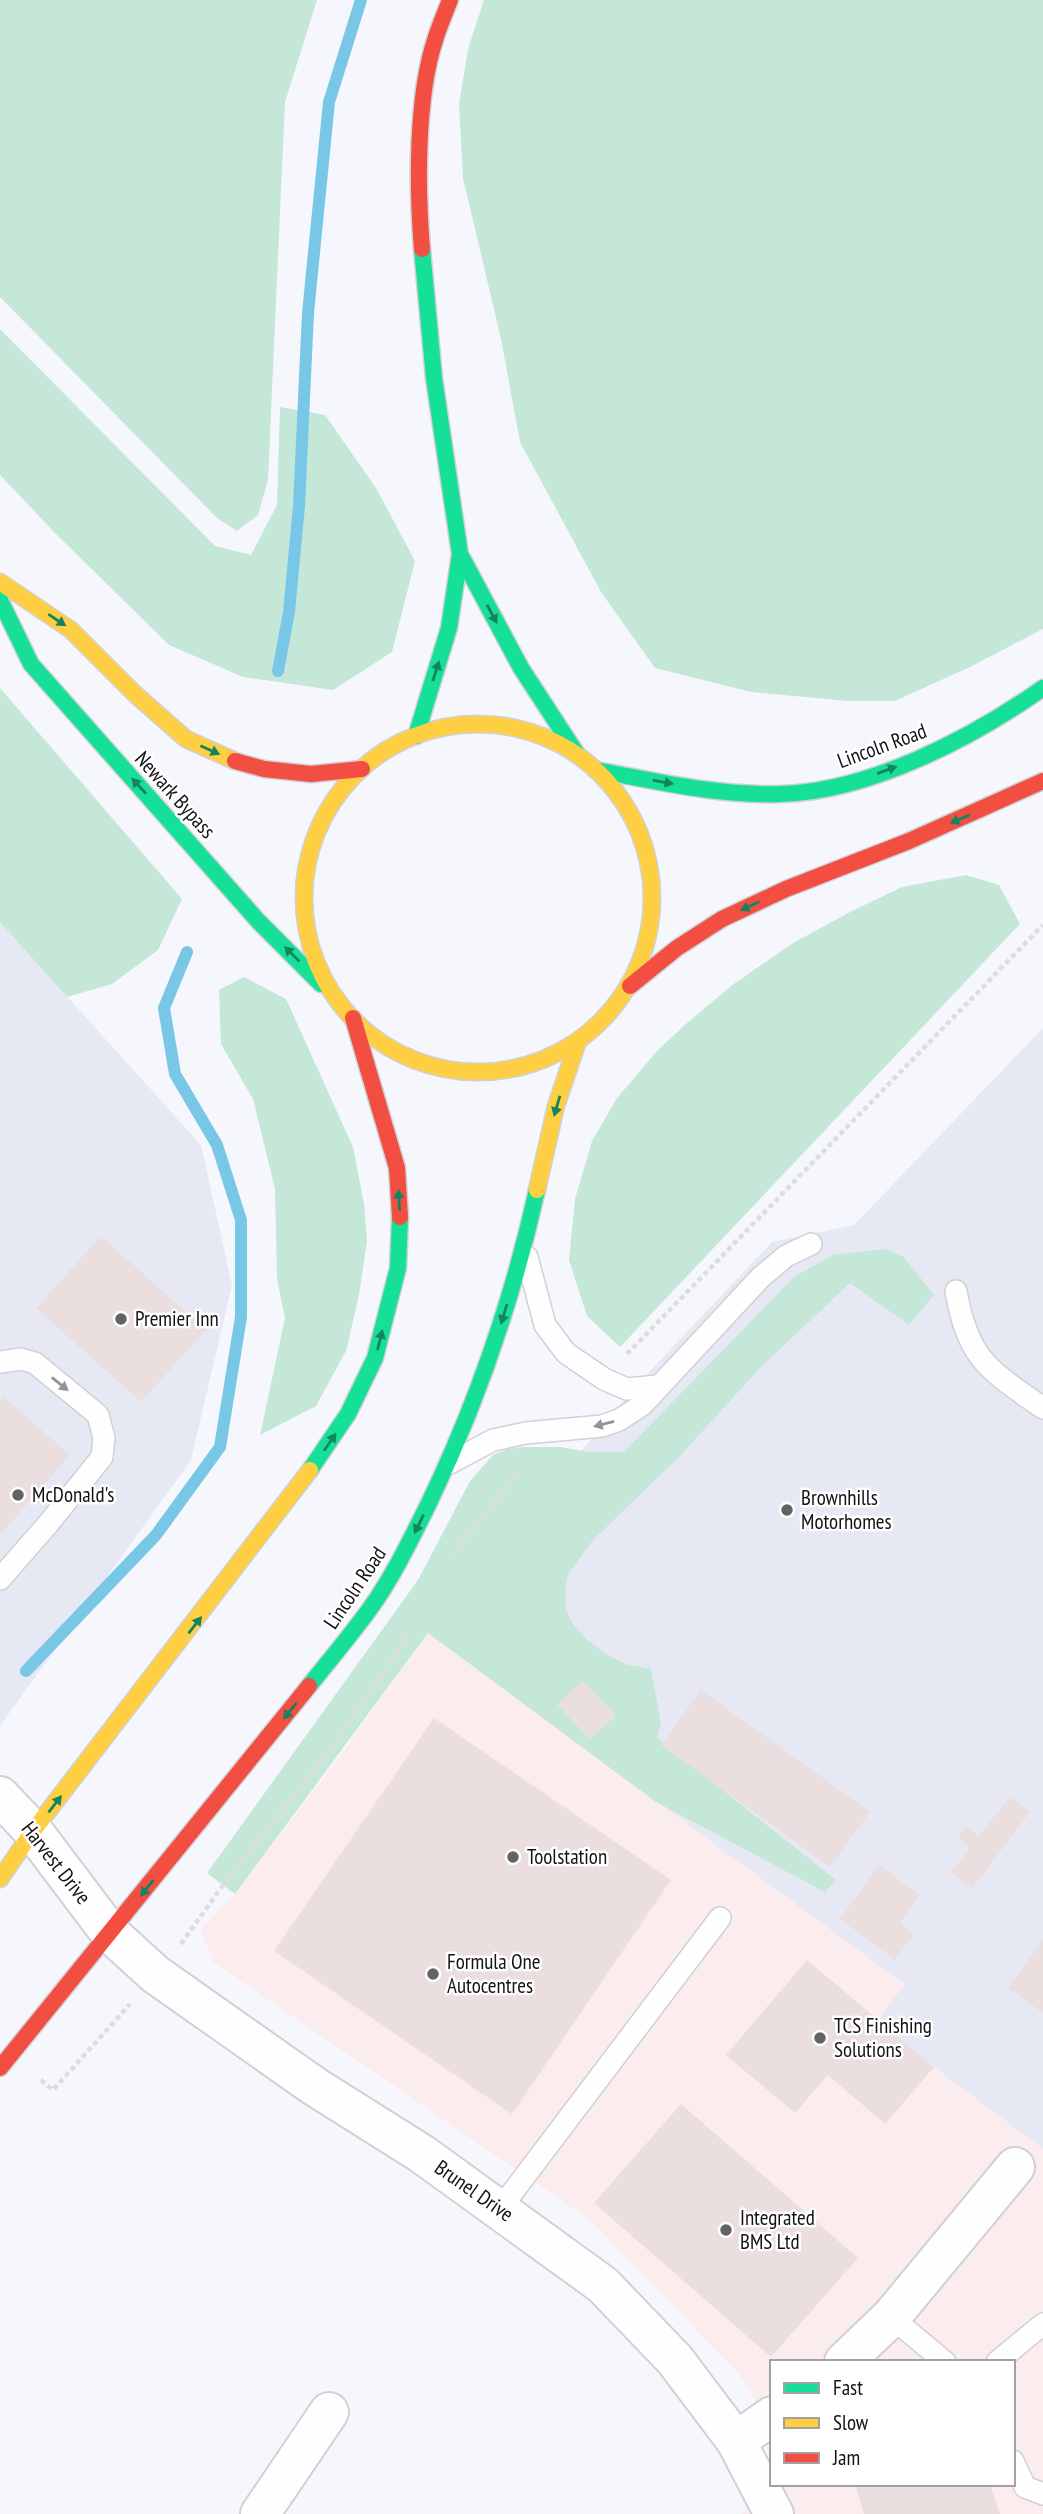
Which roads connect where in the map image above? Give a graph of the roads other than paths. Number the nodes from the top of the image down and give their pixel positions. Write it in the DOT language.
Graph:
graph roads {
  1 [pos="450,0"];
  2 [pos="460,554"];
  3 [pos="0,582"];
  4 [pos="0,600"];
  5 [pos="1043,688"];
  6 [pos="416,736"];
  7 [pos="579,757"];
  8 [pos="362,769"];
  9 [pos="596,770"];
  10 [pos="1043,781"];
  11 [pos="626,990"];
  12 [pos="340,1003"];
  13 [pos="353,1018"];
  14 [pos="578,1041"];
  15 [pos="811,1244"];
  16 [pos="524,1248"];
  17 [pos="956,1291"];
  18 [pos="0,1362"];
  19 [pos="658,1386"];
  20 [pos="1043,1408"];
  21 [pos="448,1464"];
  22 [pos="0,1579"];
  23 [pos="0,1796"];
  24 [pos="33,1831"];
  25 [pos="0,1879"];
  26 [pos="720,1918"];
  27 [pos="110,1933"];
  28 [pos="0,2068"];
  29 [pos="1015,2167"];
  30 [pos="500,2209"];
  31 [pos="891,2318"];
  32 [pos="1043,2324"];
  33 [pos="846,2360"];
  34 [pos="943,2360"];
  35 [pos="999,2360"];
  36 [pos="329,2412"];
  37 [pos="770,2417"];
  38 [pos="736,2441"];
  39 [pos="1015,2465"];
  40 [pos="1043,2494"];
  41 [pos="260,2514"];
  42 [pos="774,2514"];
  1 -- 2 [label="main road"];
  6 -- 2 [label="main road, one-way"];
  2 -- 7 [label="main road, one-way"];
  3 -- 8 [label="main road, Newark Bypass, one-way"];
  12 -- 4 [label="main road, Newark Bypass, one-way"];
  9 -- 5 [label="main road, Lincoln Road, one-way"];
  6 -- 7 [label="main road"];
  6 -- 8 [label="main road"];
  7 -- 9 [label="main road"];
  8 -- 12 [label="main road"];
  9 -- 11 [label="main road"];
  10 -- 11 [label="main road, one-way"];
  11 -- 14 [label="main road"];
  12 -- 13 [label="main road"];
  13 -- 14 [label="main road"];
  24 -- 13 [label="main road, one-way"];
  14 -- 16 [label="main road, Lincoln Road, one-way"];
  15 -- 19 [label="lane"];
  16 -- 19 [label="lane"];
  16 -- 21 [label="main road, Lincoln Road, one-way"];
  17 -- 20 [label="lane"];
  18 -- 22 [label="lane, one-way"];
  19 -- 21 [label="lane, one-way"];
  21 -- 27 [label="main road, Lincoln Road, one-way"];
  23 -- 24 [label="street, Harvest Drive"];
  24 -- 25 [label="main road"];
  24 -- 27 [label="street, Harvest Drive"];
  26 -- 30 [label="lane"];
  27 -- 28 [label="main road, Lincoln Road"];
  27 -- 30 [label="street, Brunel Drive"];
  29 -- 31 [label="street"];
  30 -- 38 [label="street, Brunel Drive"];
  31 -- 33 [label="street"];
  31 -- 34 [label="lane"];
  32 -- 35 [label="lane"];
  36 -- 41 [label="street"];
  37 -- 38 [label="street"];
  38 -- 42 [label="street, Brunel Drive"];
  39 -- 40 [label="lane"];
}
